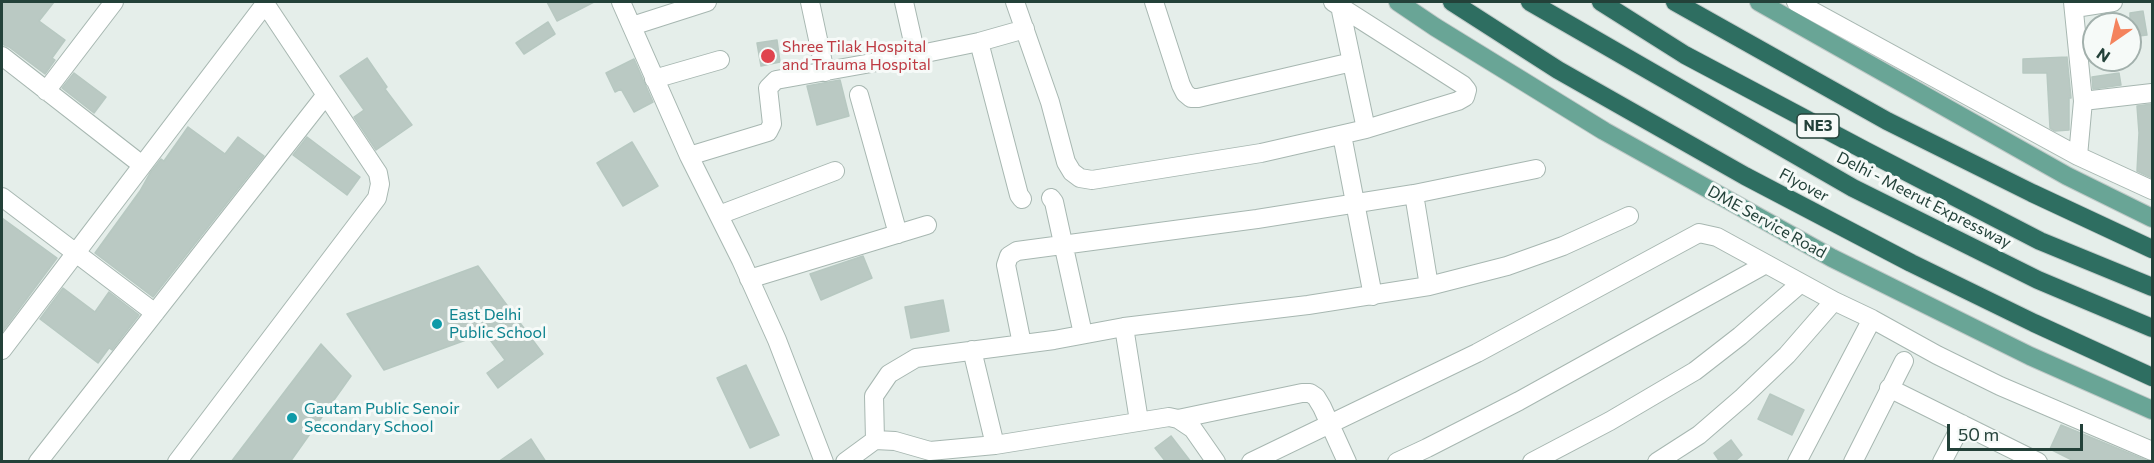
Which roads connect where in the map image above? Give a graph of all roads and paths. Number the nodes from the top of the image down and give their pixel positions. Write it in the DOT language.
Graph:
graph roads {
  1 [pos="114,2"];
  2 [pos="621,2"];
  3 [pos="707,2"];
  4 [pos="810,2"];
  5 [pos="904,2"];
  6 [pos="1015,2"];
  7 [pos="1154,2"];
  8 [pos="1398,2"];
  9 [pos="1452,2"];
  10 [pos="1530,2"];
  11 [pos="1601,2"];
  12 [pos="1675,2"];
  13 [pos="1759,2"];
  14 [pos="1796,2"];
  15 [pos="2113,2"];
  16 [pos="265,3"];
  17 [pos="1337,4"];
  18 [pos="2074,5"];
  19 [pos="632,26"];
  20 [pos="1025,29"];
  21 [pos="979,42"];
  22 [pos="916,55"];
  23 [pos="2,56"];
  24 [pos="720,60"];
  25 [pos="1352,62"];
  26 [pos="825,72"];
  27 [pos="654,79"];
  28 [pos="46,91"];
  29 [pos="2152,93"];
  30 [pos="859,95"];
  31 [pos="326,96"];
  32 [pos="2083,101"];
  33 [pos="1366,129"];
  34 [pos="1342,135"];
  35 [pos="689,156"];
  36 [pos="2078,156"];
  37 [pos="142,165"];
  38 [pos="1536,169"];
  39 [pos="835,171"];
  40 [pos="2152,190"];
  41 [pos="1414,194"];
  42 [pos="2,197"];
  43 [pos="1050,198"];
  44 [pos="1022,199"];
  45 [pos="1356,202"];
  46 [pos="719,215"];
  47 [pos="1629,216"];
  48 [pos="2152,218"];
  49 [pos="927,225"];
  50 [pos="898,234"];
  51 [pos="1064,245"];
  52 [pos="2152,249"];
  53 [pos="76,253"];
  54 [pos="1766,264"];
  55 [pos="750,279"];
  56 [pos="1801,283"];
  57 [pos="1429,286"];
  58 [pos="2152,287"];
  59 [pos="1373,296"];
  60 [pos="1834,301"];
  61 [pos="155,313"];
  62 [pos="1872,319"];
  63 [pos="1124,327"];
  64 [pos="2152,328"];
  65 [pos="1083,334"];
  66 [pos="1022,344"];
  67 [pos="2,350"];
  68 [pos="972,350"];
  69 [pos="1904,361"];
  70 [pos="2152,376"];
  71 [pos="1889,388"];
  72 [pos="2152,410"];
  73 [pos="1178,419"];
  74 [pos="1139,421"];
  75 [pos="1330,424"];
  76 [pos="1962,424"];
  77 [pos="875,440"];
  78 [pos="895,441"];
  79 [pos="995,445"];
  80 [pos="2152,451"];
  81 [pos="38,462"];
  82 [pos="177,462"];
  83 [pos="824,462"];
  84 [pos="846,462"];
  85 [pos="911,462"];
  86 [pos="1216,462"];
  87 [pos="1251,462"];
  88 [pos="1347,462"];
  89 [pos="1397,462"];
  90 [pos="1532,462"];
  91 [pos="1657,462"];
  92 [pos="1797,462"];
  93 [pos="1853,462"];
  94 [pos="1942,462"];
  95 [pos="2038,462"];
  1 -- 28 [label="street"];
  2 -- 19 [label="street"];
  3 -- 19 [label="street"];
  4 -- 26 [label="street"];
  5 -- 22 [label="street"];
  6 -- 20 [label="street"];
  7 -- 25 [label="street"];
  8 -- 72 [label="main road, DME Service Road"];
  9 -- 70 [label="highway, Flyover"];
  10 -- 64 [label="highway, Delhi - Meerut Expressway / NE3"];
  11 -- 58 [label="highway, Delhi - Meerut Expressway / NE3"];
  12 -- 52 [label="highway"];
  13 -- 48 [label="main road"];
  14 -- 36 [label="street"];
  15 -- 18 [label="street"];
  16 -- 31 [label="street"];
  16 -- 37 [label="street"];
  17 -- 25 [label="street"];
  17 -- 33 [label="street"];
  18 -- 32 [label="street"];
  19 -- 27 [label="street"];
  20 -- 21 [label="street"];
  20 -- 34 [label="street"];
  21 -- 22 [label="street"];
  21 -- 44 [label="street"];
  22 -- 26 [label="street"];
  23 -- 28 [label="street"];
  24 -- 27 [label="street"];
  25 -- 33 [label="street"];
  26 -- 35 [label="street"];
  27 -- 35 [label="street"];
  28 -- 37 [label="street"];
  29 -- 32 [label="street"];
  30 -- 50 [label="street"];
  31 -- 61 [label="street"];
  31 -- 82 [label="street"];
  32 -- 36 [label="street"];
  33 -- 34 [label="street"];
  34 -- 45 [label="street"];
  35 -- 46 [label="street"];
  36 -- 40 [label="street"];
  37 -- 53 [label="street"];
  38 -- 41 [label="street"];
  39 -- 46 [label="street"];
  41 -- 45 [label="street"];
  41 -- 57 [label="street"];
  42 -- 53 [label="street"];
  43 -- 51 [label="street"];
  45 -- 51 [label="street"];
  45 -- 59 [label="street"];
  46 -- 55 [label="street"];
  47 -- 57 [label="street"];
  49 -- 50 [label="street"];
  50 -- 55 [label="street"];
  51 -- 65 [label="street"];
  51 -- 66 [label="street"];
  53 -- 61 [label="street"];
  53 -- 67 [label="street"];
  54 -- 56 [label="street"];
  54 -- 75 [label="street"];
  54 -- 89 [label="street"];
  55 -- 83 [label="street"];
  56 -- 60 [label="street"];
  56 -- 90 [label="street"];
  57 -- 59 [label="street"];
  59 -- 63 [label="street"];
  60 -- 62 [label="street"];
  60 -- 91 [label="street"];
  61 -- 81 [label="street"];
  62 -- 80 [label="street"];
  62 -- 92 [label="street"];
  63 -- 65 [label="street"];
  63 -- 74 [label="street"];
  65 -- 66 [label="street"];
  66 -- 68 [label="street"];
  68 -- 77 [label="street"];
  68 -- 79 [label="street"];
  69 -- 71 [label="street"];
  71 -- 76 [label="street"];
  71 -- 93 [label="street"];
  73 -- 74 [label="street"];
  73 -- 75 [label="street"];
  73 -- 86 [label="street"];
  74 -- 79 [label="street"];
  75 -- 87 [label="street"];
  75 -- 88 [label="street"];
  76 -- 94 [label="street"];
  76 -- 95 [label="street"];
  77 -- 78 [label="street"];
  77 -- 84 [label="street"];
  78 -- 79 [label="street"];
  78 -- 85 [label="street"];
}
